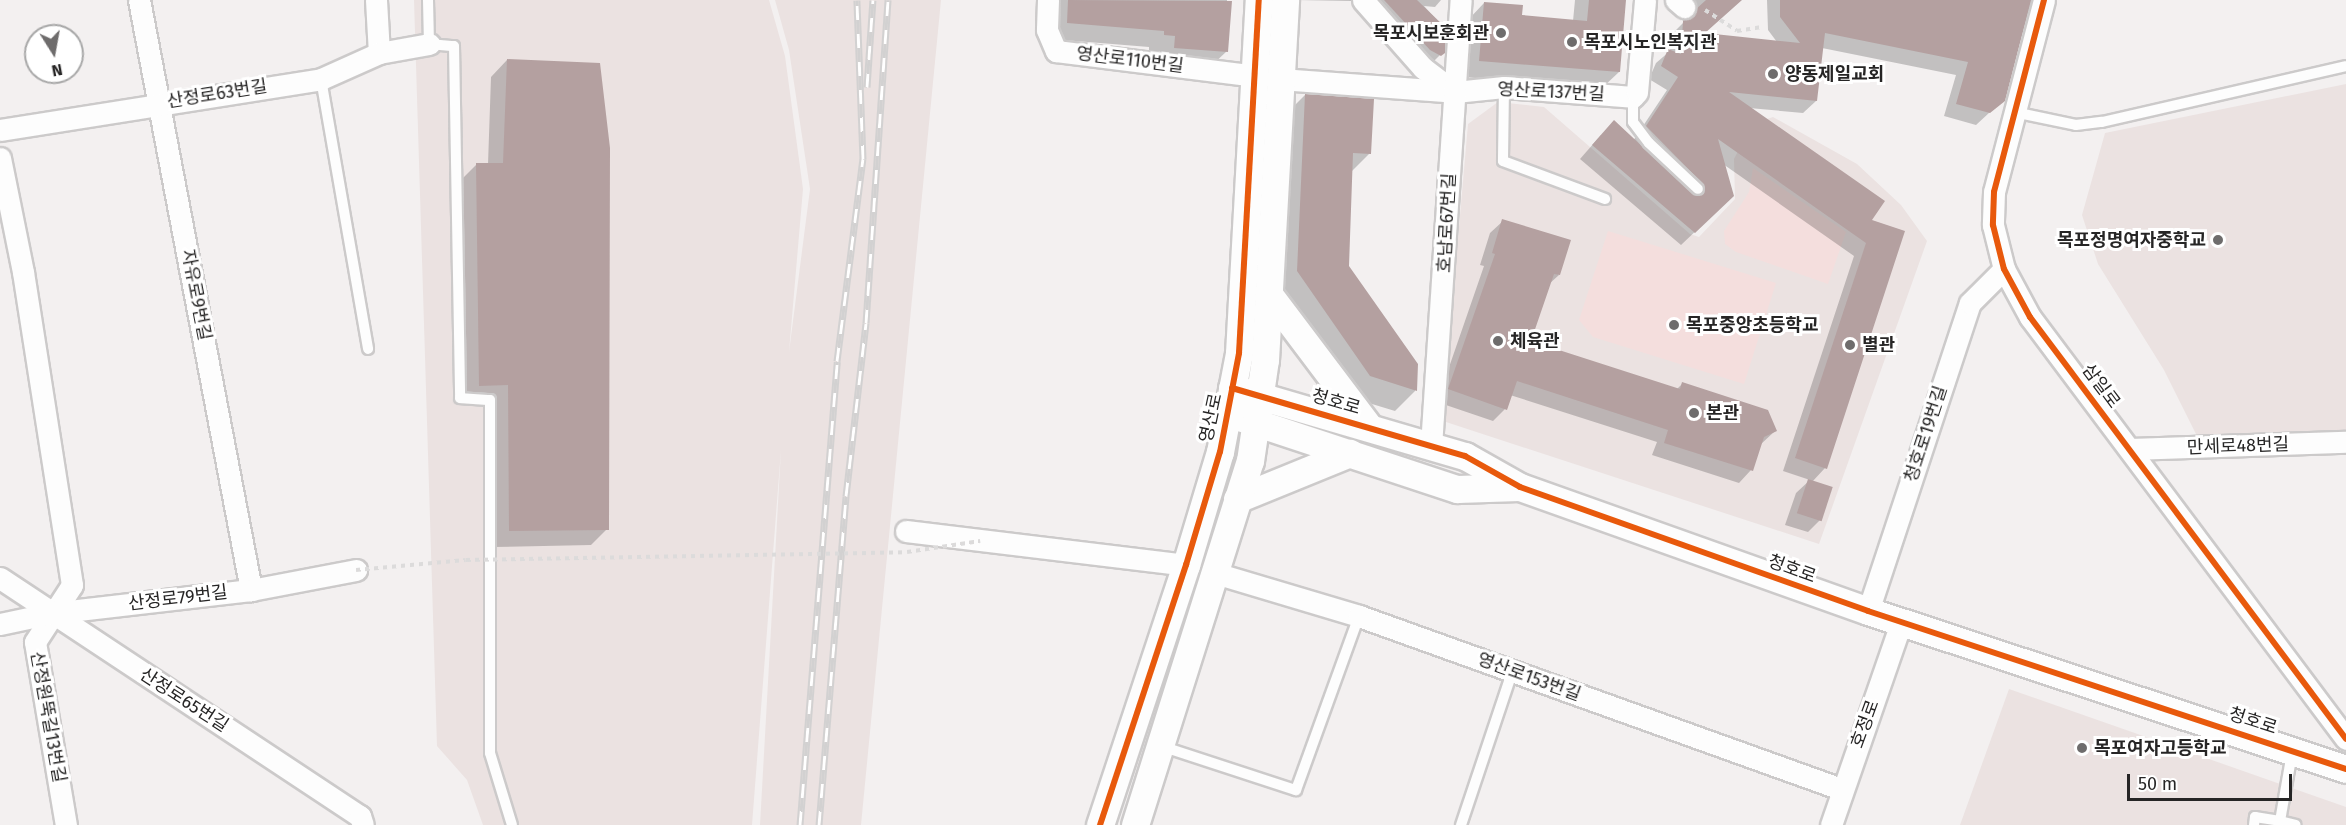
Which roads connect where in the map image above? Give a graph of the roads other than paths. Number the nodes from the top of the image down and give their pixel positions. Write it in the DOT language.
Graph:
graph roads {
  1 [pos="139,0"];
  2 [pos="376,0"];
  3 [pos="428,0"];
  4 [pos="1048,0"];
  5 [pos="1259,0"];
  6 [pos="1285,0"];
  7 [pos="1363,0"];
  8 [pos="1461,0"];
  9 [pos="1645,0"];
  10 [pos="2044,0"];
  11 [pos="429,44"];
  12 [pos="379,53"];
  13 [pos="2346,66"];
  14 [pos="1268,78"];
  15 [pos="321,79"];
  16 [pos="1504,87"];
  17 [pos="1455,92"];
  18 [pos="1633,97"];
  19 [pos="160,103"];
  20 [pos="2014,112"];
  21 [pos="0,130"];
  22 [pos="0,158"];
  23 [pos="1698,189"];
  24 [pos="1605,199"];
  25 [pos="2004,269"];
  26 [pos="1269,293"];
  27 [pos="368,349"];
  28 [pos="1259,396"];
  29 [pos="1230,400"];
  30 [pos="1255,422"];
  31 [pos="1369,428"];
  32 [pos="2346,442"];
  33 [pos="1431,446"];
  34 [pos="2130,450"];
  35 [pos="1350,453"];
  36 [pos="1520,487"];
  37 [pos="1237,499"];
  38 [pos="906,531"];
  39 [pos="1186,565"];
  40 [pos="356,570"];
  41 [pos="1215,573"];
  42 [pos="0,578"];
  43 [pos="251,590"];
  44 [pos="1868,611"];
  45 [pos="52,613"];
  46 [pos="1359,616"];
  47 [pos="1901,623"];
  48 [pos="0,624"];
  49 [pos="1513,670"];
  50 [pos="2346,739"];
  51 [pos="1160,746"];
  52 [pos="2293,750"];
  53 [pos="2346,769"];
  54 [pos="1841,789"];
  55 [pos="2280,821"];
  56 [pos="66,825"];
  57 [pos="363,825"];
  58 [pos="512,825"];
  59 [pos="1100,825"];
  60 [pos="1135,825"];
  61 [pos="1461,825"];
  62 [pos="1831,825"];
  63 [pos="2254,825"];
  64 [pos="2296,825"];
  1 -- 19 [label="street, 자유로9번길"];
  2 -- 12 [label="street"];
  3 -- 11 [label="lane"];
  4 -- 14 [label="street, 영산로110번길"];
  5 -- 14 [label="street, 영산로"];
  6 -- 14 [label="street, 영산로"];
  7 -- 17 [label="street"];
  8 -- 17 [label="street, 호남로67번길"];
  9 -- 18 [label="street"];
  10 -- 20 [label="street, 삼일로"];
  11 -- 12 [label="street, 산정로63번길"];
  11 -- 58 [label="lane"];
  12 -- 15 [label="street, 산정로63번길"];
  13 -- 20 [label="lane"];
  14 -- 17 [label="street, 영산로137번길"];
  14 -- 26 [label="street, 영산로"];
  14 -- 29 [label="street, 영산로"];
  15 -- 19 [label="street, 산정로63번길"];
  15 -- 27 [label="lane"];
  16 -- 17 [label="street, 영산로137번길"];
  16 -- 18 [label="street, 영산로137번길"];
  16 -- 24 [label="lane"];
  17 -- 33 [label="street, 호남로67번길"];
  18 -- 23 [label="lane"];
  19 -- 21 [label="street, 산정로63번길"];
  19 -- 43 [label="street, 자유로9번길"];
  20 -- 25 [label="street, 삼일로"];
  22 -- 45 [label="street, 산정원뚝길13번길"];
  25 -- 34 [label="street, 삼일로"];
  25 -- 44 [label="street, 청호로19번길"];
  26 -- 28 [label="street, 영산로"];
  26 -- 31 [label="street"];
  28 -- 29 [label="street, 청호로"];
  28 -- 30 [label="street, 영산로"];
  28 -- 31 [label="street, 청호로"];
  29 -- 30 [label="street, 청호로"];
  29 -- 39 [label="street, 영산로"];
  30 -- 35 [label="street, 청호로"];
  30 -- 37 [label="street, 영산로"];
  31 -- 33 [label="street, 청호로"];
  32 -- 34 [label="street, 만세로48번길"];
  33 -- 36 [label="street, 청호로"];
  34 -- 50 [label="street, 삼일로"];
  35 -- 36 [label="street, 청호로"];
  35 -- 37 [label="street"];
  36 -- 44 [label="street, 청호로"];
  37 -- 41 [label="street, 영산로"];
  38 -- 39 [label="street"];
  39 -- 59 [label="street, 영산로"];
  40 -- 43 [label="street, 산정로79번길"];
  41 -- 46 [label="street, 영산로153번길"];
  41 -- 51 [label="street, 영산로"];
  42 -- 45 [label="street, 산정로65번길"];
  43 -- 45 [label="street, 산정로79번길"];
  44 -- 47 [label="street, 청호로"];
  45 -- 48 [label="street, 산정로79번길"];
  45 -- 56 [label="street, 산정원뚝길13번길"];
  45 -- 57 [label="street, 산정로65번길"];
  46 -- 49 [label="street, 영산로153번길"];
  46 -- 51 [label="lane"];
  47 -- 52 [label="street, 청호로"];
  47 -- 54 [label="street, 호정로"];
  49 -- 54 [label="street, 영산로153번길"];
  49 -- 61 [label="lane"];
  51 -- 60 [label="street, 영산로"];
  52 -- 53 [label="street, 청호로"];
  52 -- 55 [label="lane"];
  54 -- 62 [label="street, 호정로"];
  55 -- 63 [label="lane"];
  55 -- 64 [label="lane"];
}
